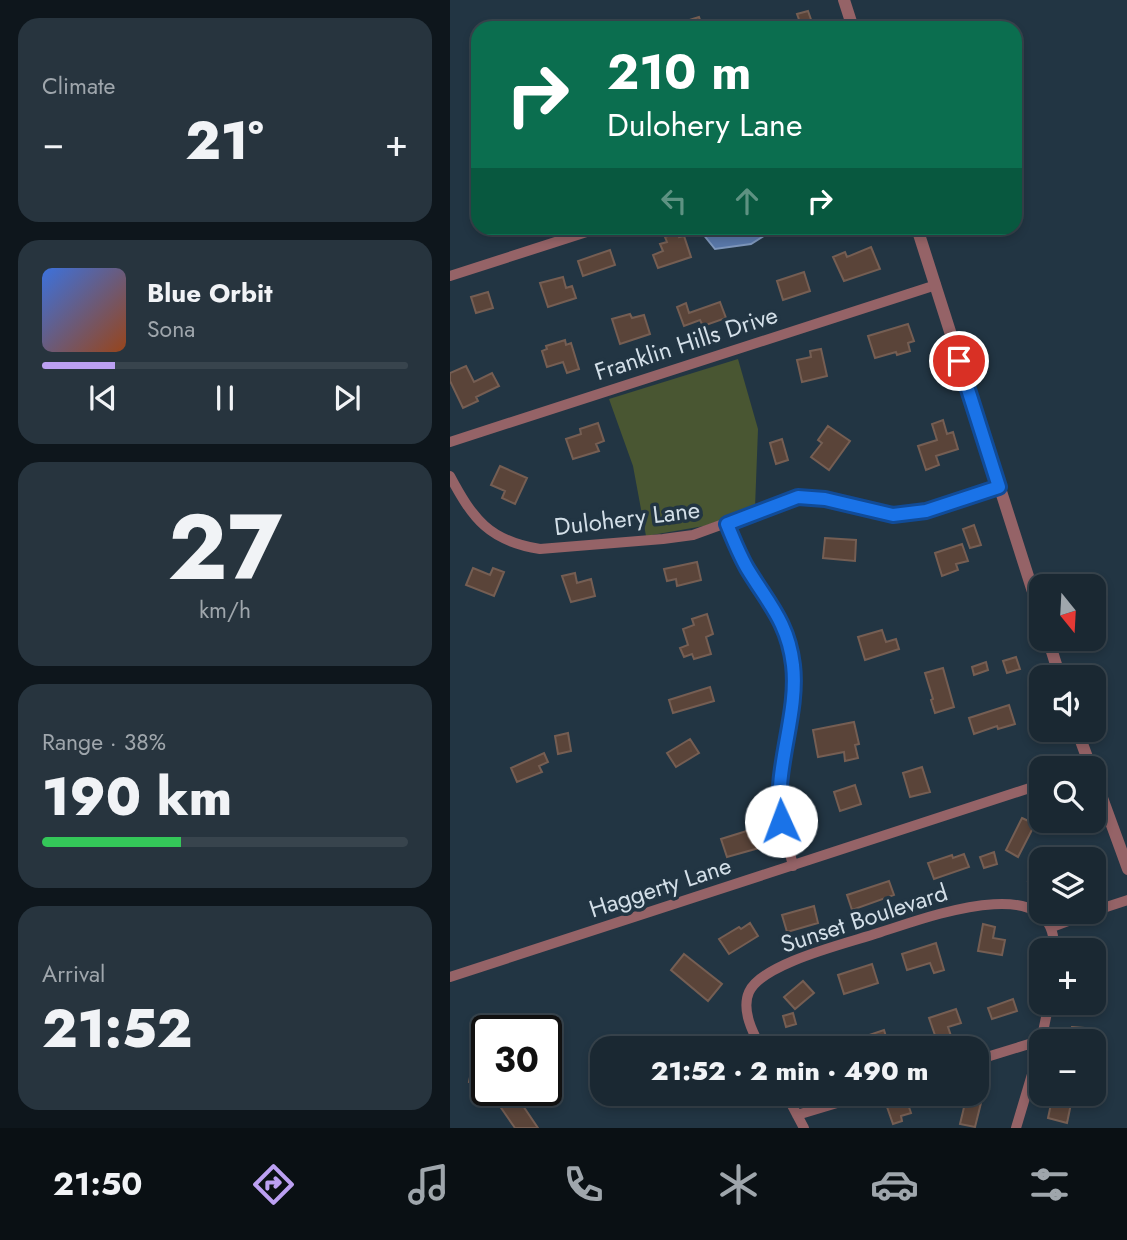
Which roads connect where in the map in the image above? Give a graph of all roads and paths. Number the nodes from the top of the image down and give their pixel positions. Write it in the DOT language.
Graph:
graph roads {
  1 [pos="844,0"];
  2 [pos="851,21"];
  3 [pos="577,235"];
  4 [pos="919,235"];
  5 [pos="450,276"];
  6 [pos="936,285"];
  7 [pos="450,442"];
  8 [pos="450,476"];
  9 [pos="999,487"];
  10 [pos="727,524"];
  11 [pos="1029,580"];
  12 [pos="1029,788"];
  13 [pos="1106,810"];
  14 [pos="793,866"];
  15 [pos="1127,869"];
  16 [pos="1127,900"];
  17 [pos="1106,907"];
  18 [pos="1060,924"];
  19 [pos="1052,927"];
  20 [pos="1053,938"];
  21 [pos="450,977"];
  22 [pos="755,1036"];
  23 [pos="1029,1044"];
  24 [pos="989,1056"];
  25 [pos="1029,1084"];
  26 [pos="792,1106"];
  27 [pos="827,1106"];
  28 [pos="797,1115"];
  29 [pos="804,1128"];
  30 [pos="1016,1128"];
  1 -- 2 [label="street"];
  3 -- 5 [label="street"];
  4 -- 6 [label="street"];
  6 -- 7 [label="street, Franklin Hills Drive"];
  6 -- 9 [label="street"];
  8 -- 10 [label="street, Dulohery Lane"];
  9 -- 10 [label="street, Dulohery Lane"];
  9 -- 11 [label="street"];
  10 -- 14 [label="street"];
  12 -- 14 [label="street, Haggerty Lane"];
  13 -- 15 [label="street"];
  14 -- 21 [label="street, Haggerty Lane"];
  16 -- 17 [label="street"];
  18 -- 19 [label="street"];
  19 -- 20 [label="street"];
  19 -- 22 [label="street, Sunset Boulevard"];
  23 -- 24 [label="street"];
  25 -- 30 [label="street"];
  26 -- 28 [label="street"];
  27 -- 28 [label="street"];
  28 -- 29 [label="street"];
}
